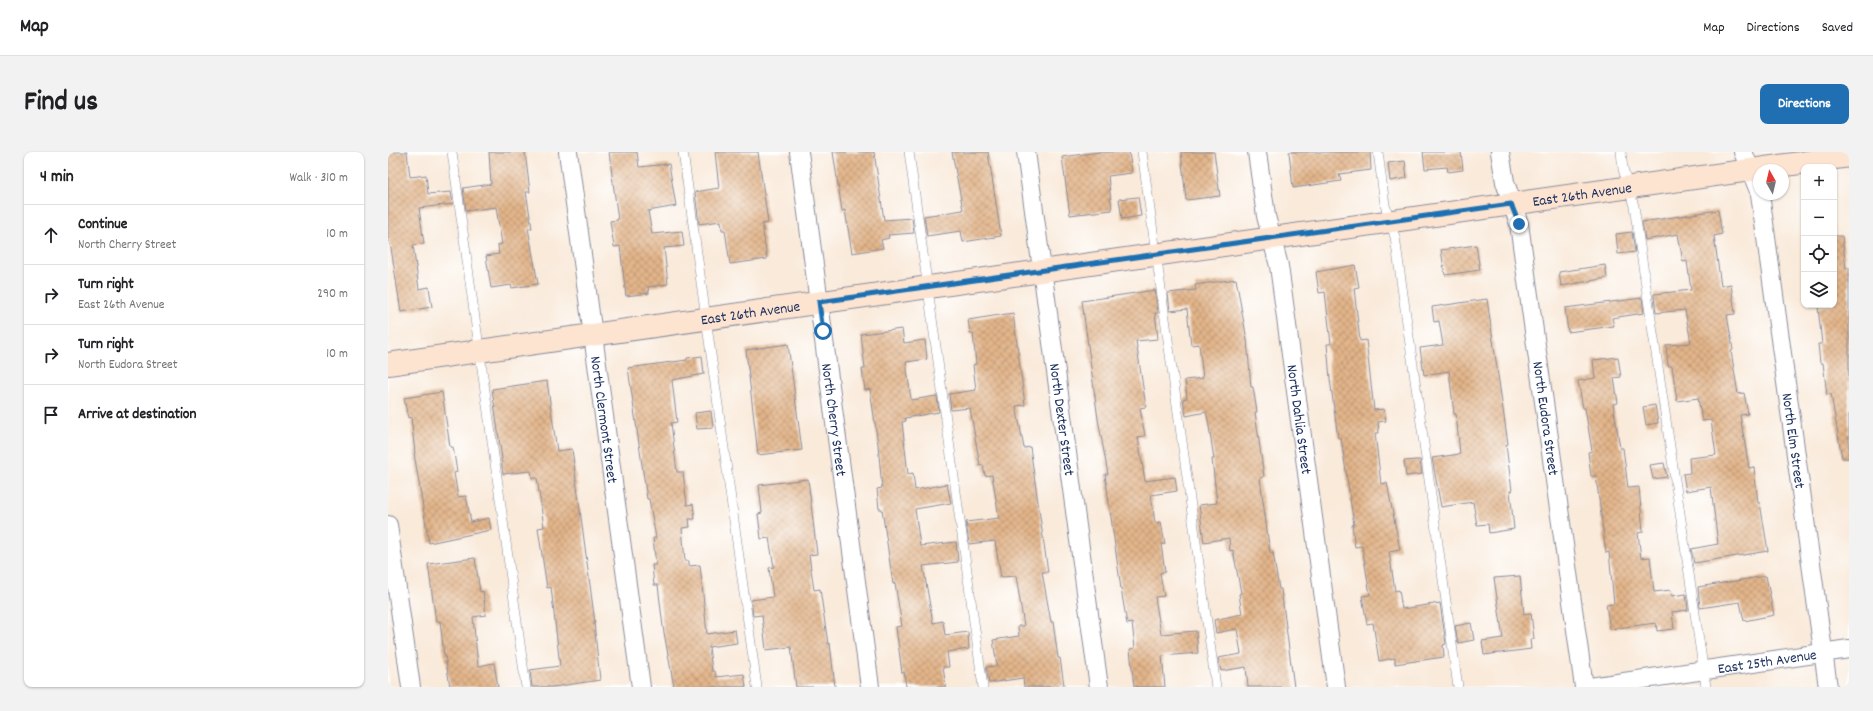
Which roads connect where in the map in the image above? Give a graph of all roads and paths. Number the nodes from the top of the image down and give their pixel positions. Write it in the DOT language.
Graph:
graph roads {
  1 [pos="452,152"];
  2 [pos="568,152"];
  3 [pos="682,152"];
  4 [pos="798,152"];
  5 [pos="909,152"];
  6 [pos="1026,152"];
  7 [pos="1142,152"];
  8 [pos="1257,152"];
  9 [pos="1378,152"];
  10 [pos="1500,152"];
  11 [pos="1621,152"];
  12 [pos="1849,156"];
  13 [pos="1747,161"];
  14 [pos="1753,176"];
  15 [pos="1630,187"];
  16 [pos="1761,200"];
  17 [pos="1511,204"];
  18 [pos="1390,221"];
  19 [pos="1273,238"];
  20 [pos="1156,254"];
  21 [pos="1042,270"];
  22 [pos="928,287"];
  23 [pos="819,302"];
  24 [pos="706,318"];
  25 [pos="593,334"];
  26 [pos="480,351"];
  27 [pos="388,364"];
  28 [pos="388,525"];
  29 [pos="1849,649"];
  30 [pos="1823,653"];
  31 [pos="1705,679"];
  32 [pos="411,687"];
  33 [pos="526,687"];
  34 [pos="640,687"];
  35 [pos="757,687"];
  36 [pos="870,687"];
  37 [pos="983,687"];
  38 [pos="1099,687"];
  39 [pos="1216,687"];
  40 [pos="1336,687"];
  41 [pos="1458,687"];
  42 [pos="1584,687"];
  43 [pos="1590,687"];
  44 [pos="1828,687"];
  1 -- 26 [label="lane"];
  2 -- 25 [label="street, North Clermont Street"];
  3 -- 24 [label="lane"];
  4 -- 23 [label="street, North Cherry Street"];
  5 -- 22 [label="lane"];
  6 -- 21 [label="street, North Dexter Street"];
  7 -- 20 [label="lane"];
  8 -- 19 [label="street, North Dahlia Street"];
  9 -- 18 [label="lane"];
  10 -- 17 [label="street, North Eudora Street"];
  11 -- 15 [label="lane"];
  12 -- 13 [label="street, East 26th Avenue"];
  13 -- 14 [label="street"];
  13 -- 15 [label="street, East 26th Avenue"];
  15 -- 17 [label="street, East 26th Avenue"];
  15 -- 31 [label="lane"];
  16 -- 30 [label="street, North Elm Street"];
  17 -- 18 [label="street, East 26th Avenue"];
  17 -- 42 [label="street, North Eudora Street"];
  18 -- 19 [label="street, East 26th Avenue"];
  18 -- 41 [label="lane"];
  19 -- 20 [label="street, East 26th Avenue"];
  19 -- 40 [label="street, North Dahlia Street"];
  20 -- 21 [label="street, East 26th Avenue"];
  20 -- 39 [label="lane"];
  21 -- 22 [label="street, East 26th Avenue"];
  21 -- 38 [label="street, North Dexter Street"];
  22 -- 23 [label="street, East 26th Avenue"];
  22 -- 37 [label="lane"];
  23 -- 24 [label="street, East 26th Avenue"];
  23 -- 36 [label="street, North Cherry Street"];
  24 -- 25 [label="street, East 26th Avenue"];
  24 -- 35 [label="lane"];
  25 -- 26 [label="street, East 26th Avenue"];
  25 -- 34 [label="street, North Clermont Street"];
  26 -- 27 [label="street, East 26th Avenue"];
  26 -- 33 [label="lane"];
  28 -- 32 [label="street"];
  29 -- 30 [label="street, East 25th Avenue"];
  30 -- 31 [label="street, East 25th Avenue"];
  30 -- 44 [label="street, North Elm Street"];
  31 -- 43 [label="street, East 25th Avenue"];
}
